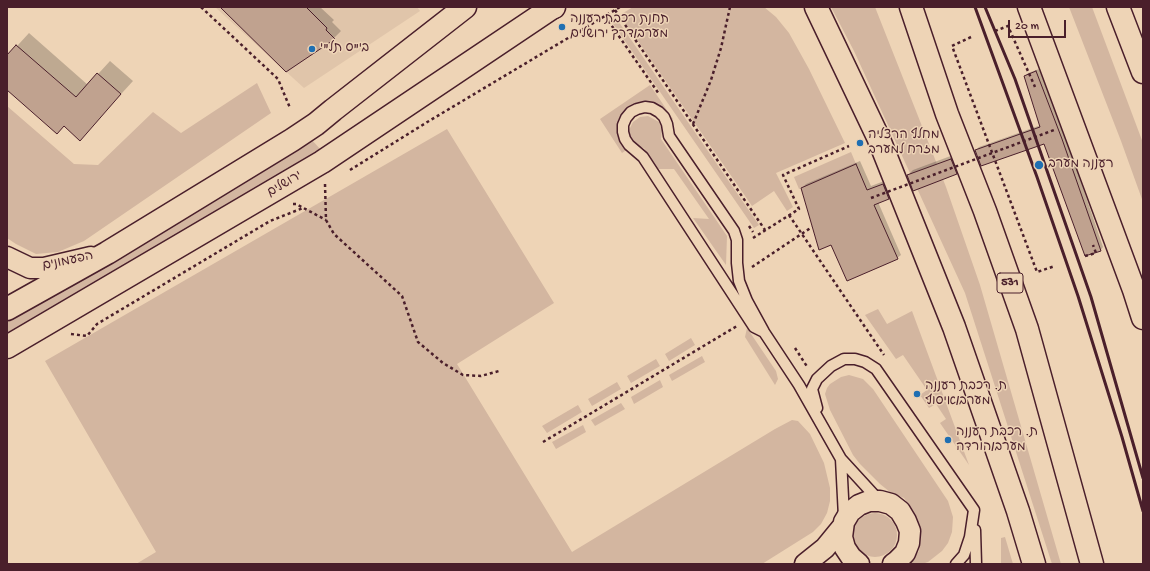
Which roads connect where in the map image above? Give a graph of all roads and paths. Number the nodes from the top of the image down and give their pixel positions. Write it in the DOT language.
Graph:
graph roads {
  1 [pos="201,7"];
  2 [pos="465,7"];
  3 [pos="553,7"];
  4 [pos="620,7"];
  5 [pos="730,7"];
  6 [pos="799,7"];
  7 [pos="816,7"];
  8 [pos="911,7"];
  9 [pos="1029,7"];
  10 [pos="1118,7"];
  11 [pos="615,10"];
  12 [pos="995,31"];
  13 [pos="971,37"];
  14 [pos="836,48"];
  15 [pos="1143,72"];
  16 [pos="1035,88"];
  17 [pos="290,108"];
  18 [pos="693,125"];
  19 [pos="1054,130"];
  20 [pos="849,146"];
  21 [pos="992,153"];
  22 [pos="330,156"];
  23 [pos="344,174"];
  24 [pos="331,182"];
  25 [pos="324,186"];
  26 [pos="871,198"];
  27 [pos="291,204"];
  28 [pos="303,208"];
  29 [pos="789,215"];
  30 [pos="326,220"];
  31 [pos="812,227"];
  32 [pos="766,230"];
  33 [pos="802,233"];
  34 [pos="753,238"];
  35 [pos="107,253"];
  36 [pos="1096,253"];
  37 [pos="1085,256"];
  38 [pos="7,257"];
  39 [pos="1055,266"];
  40 [pos="752,267"];
  41 [pos="7,309"];
  42 [pos="1143,318"];
  43 [pos="739,324"];
  44 [pos="764,332"];
  45 [pos="69,333"];
  46 [pos="7,347"];
  47 [pos="795,348"];
  48 [pos="886,360"];
  49 [pos="809,369"];
  50 [pos="499,372"];
  51 [pos="823,426"];
  52 [pos="543,442"];
  53 [pos="842,459"];
  54 [pos="891,504"];
  55 [pos="974,510"];
  56 [pos="844,524"];
  57 [pos="805,564"];
  58 [pos="859,564"];
  59 [pos="893,564"];
  60 [pos="956,564"];
  61 [pos="976,564"];
  62 [pos="1034,564"];
  63 [pos="1092,564"];
  1 -- 17 [label="path"];
  2 -- 35 [label="main road"];
  3 -- 22 [label="main road, ירושלים"];
  4 -- 11 [label="path"];
  5 -- 18 [label="path"];
  6 -- 14 [label="main road"];
  7 -- 14 [label="main road"];
  8 -- 63 [label="main road, 531"];
  9 -- 42 [label="main road"];
  10 -- 15 [label="main road"];
  11 -- 18 [label="path"];
  11 -- 23 [label="path"];
  12 -- 16 [label="path"];
  13 -- 21 [label="path"];
  14 -- 62 [label="main road"];
  18 -- 32 [label="path"];
  19 -- 21 [label="path, bridge"];
  20 -- 29 [label="path"];
  21 -- 26 [label="path, bridge"];
  21 -- 39 [label="path"];
  22 -- 25 [label="path"];
  22 -- 46 [label="main road, ירושלים"];
  24 -- 25 [label="path"];
  25 -- 30 [label="path"];
  27 -- 28 [label="path"];
  28 -- 30 [label="path"];
  28 -- 45 [label="path"];
  29 -- 32 [label="path"];
  29 -- 33 [label="path"];
  30 -- 50 [label="path"];
  31 -- 33 [label="path"];
  32 -- 34 [label="path"];
  33 -- 40 [label="path"];
  33 -- 48 [label="path"];
  35 -- 38 [label="street, הפעמונים"];
  35 -- 41 [label="main road"];
  36 -- 37 [label="path"];
  43 -- 52 [label="path"];
  44 -- 44 [label="lane"];
  44 -- 51 [label="lane"];
  47 -- 49 [label="path"];
  51 -- 53 [label="lane"];
  51 -- 55 [label="lane"];
  53 -- 54 [label="lane"];
  53 -- 56 [label="lane"];
  54 -- 56 [label="street"];
  54 -- 59 [label="street"];
  55 -- 60 [label="lane"];
  55 -- 61 [label="lane"];
  56 -- 57 [label="street"];
  56 -- 58 [label="street"];
}
